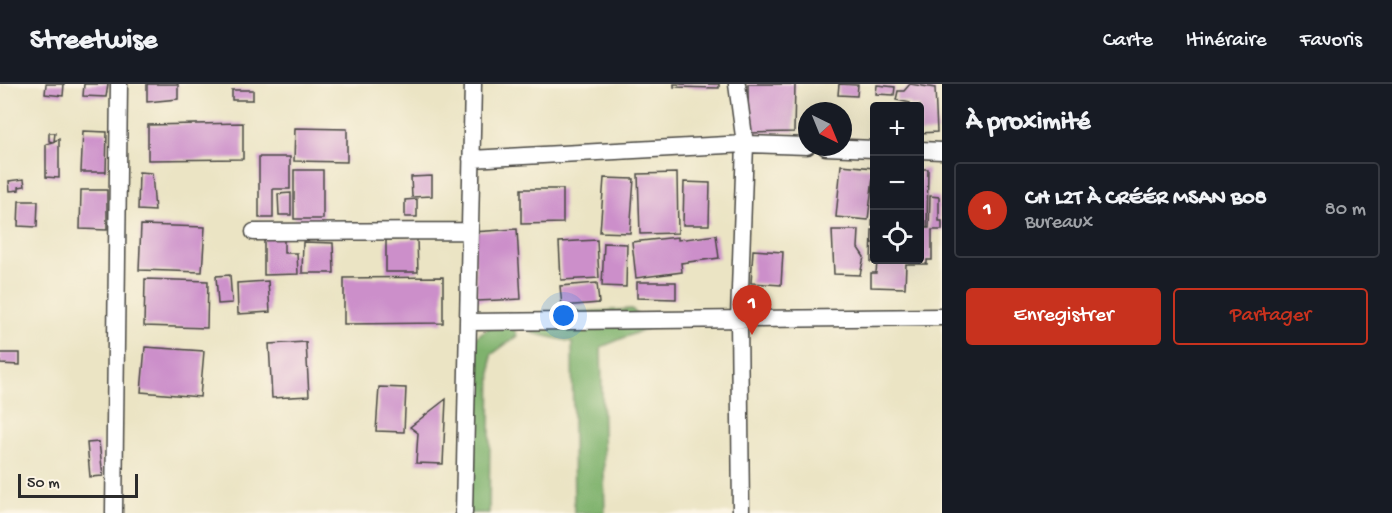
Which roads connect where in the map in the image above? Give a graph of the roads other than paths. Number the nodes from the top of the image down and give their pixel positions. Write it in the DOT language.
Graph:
graph roads {
  1 [pos="119,84"];
  2 [pos="473,84"];
  3 [pos="737,84"];
  4 [pos="745,144"];
  5 [pos="798,146"];
  6 [pos="852,148"];
  7 [pos="870,148"];
  8 [pos="924,150"];
  9 [pos="942,151"];
  10 [pos="471,159"];
  11 [pos="470,231"];
  12 [pos="254,232"];
  13 [pos="942,317"];
  14 [pos="739,319"];
  15 [pos="468,322"];
  16 [pos="114,513"];
  17 [pos="464,513"];
  18 [pos="741,513"];
  1 -- 16 [label="street"];
  2 -- 10 [label="street"];
  3 -- 4 [label="street"];
  4 -- 5 [label="street"];
  4 -- 10 [label="street"];
  4 -- 14 [label="street"];
  6 -- 7 [label="street"];
  8 -- 9 [label="street"];
  10 -- 11 [label="street"];
  11 -- 12 [label="street"];
  11 -- 15 [label="street"];
  13 -- 14 [label="street"];
  14 -- 15 [label="street"];
  14 -- 18 [label="street"];
  15 -- 17 [label="street"];
}
